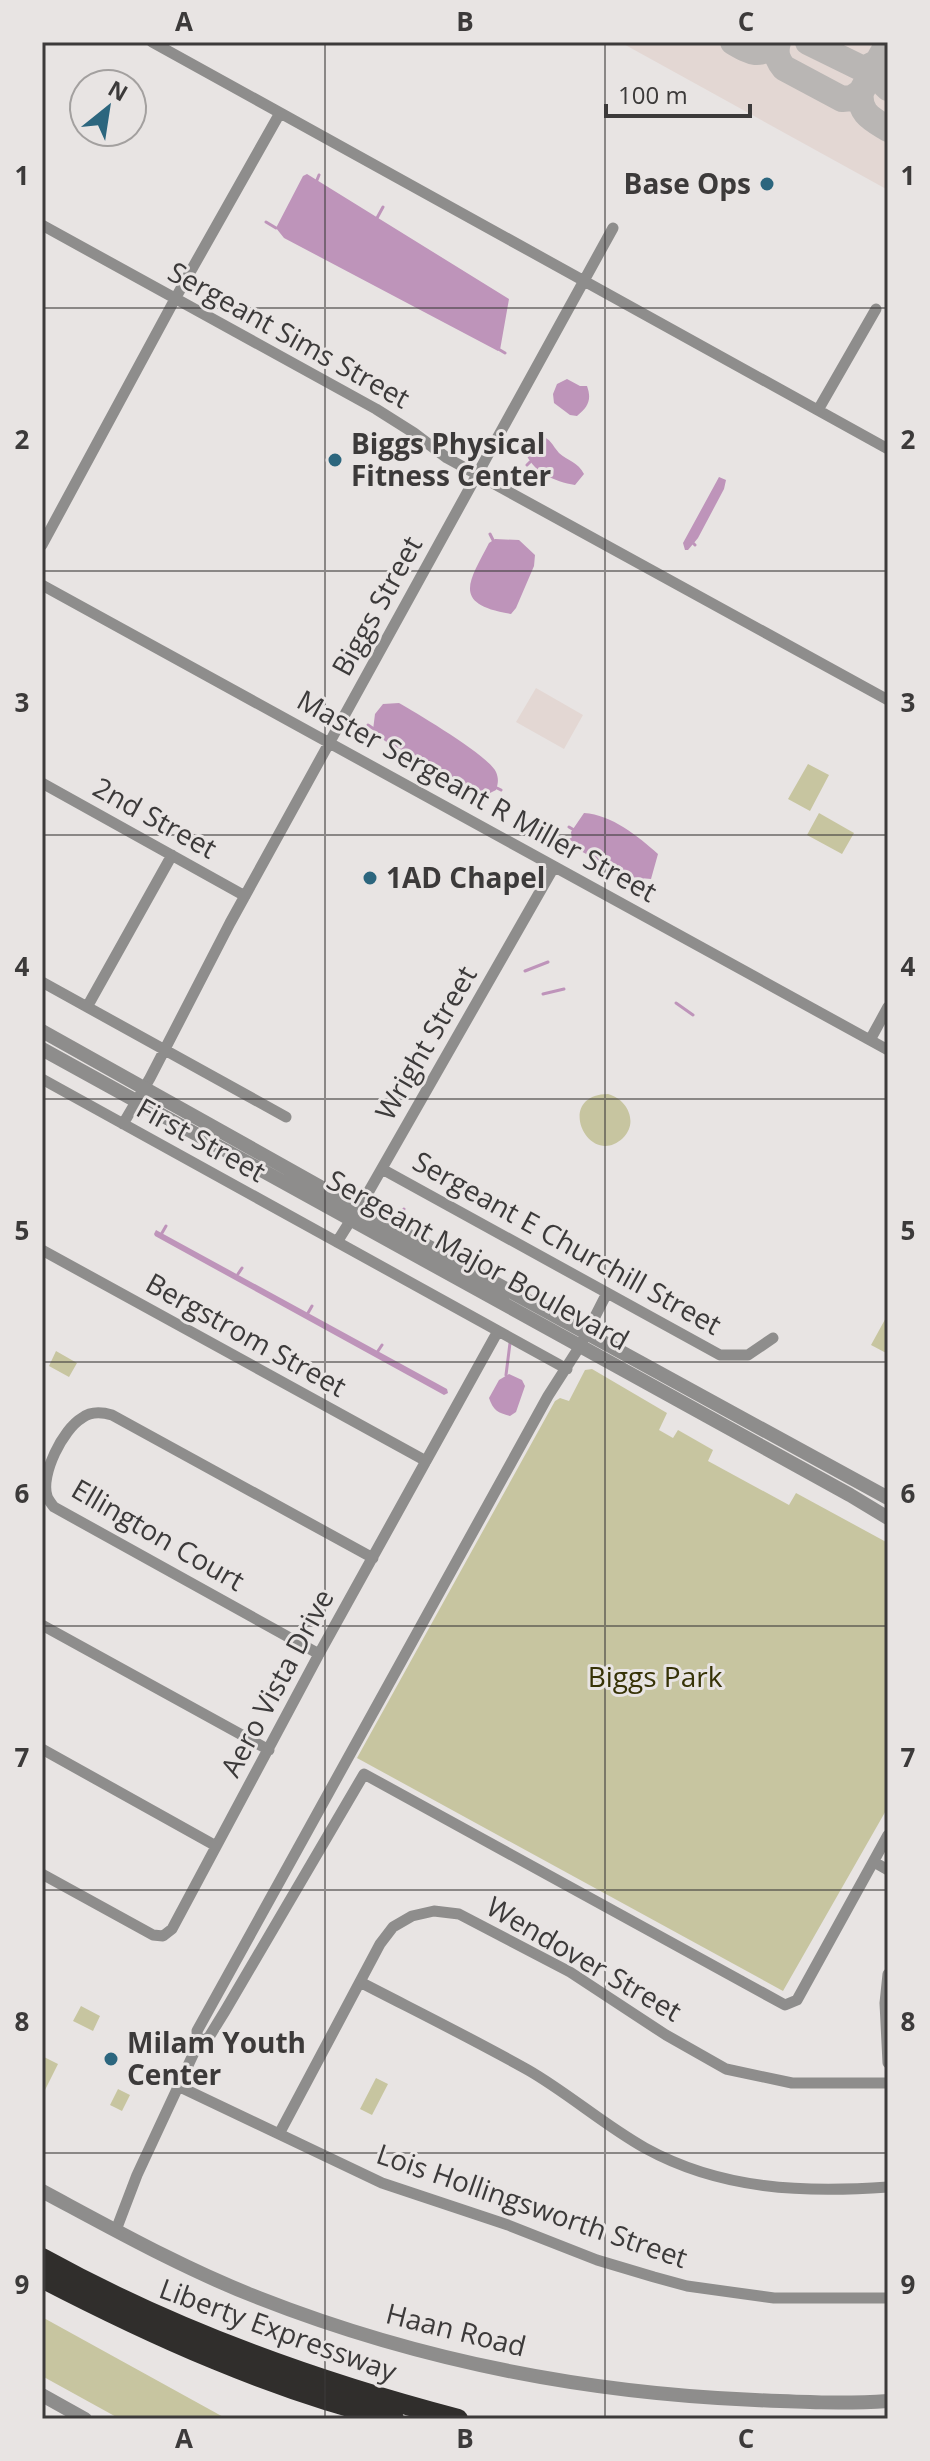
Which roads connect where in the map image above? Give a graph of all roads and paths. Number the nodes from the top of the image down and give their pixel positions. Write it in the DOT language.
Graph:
graph roads {
  1 [pos="152,42"];
  2 [pos="280,113"];
  3 [pos="42,225"];
  4 [pos="613,228"];
  5 [pos="584,281"];
  6 [pos="175,299"];
  7 [pos="876,309"];
  8 [pos="818,410"];
  9 [pos="888,449"];
  10 [pos="477,475"];
  11 [pos="42,545"];
  12 [pos="42,585"];
  13 [pos="888,700"];
  14 [pos="329,743"];
  15 [pos="42,783"];
  16 [pos="172,855"];
  17 [pos="554,867"];
  18 [pos="245,896"];
  19 [pos="42,982"];
  20 [pos="87,1007"];
  21 [pos="888,1007"];
  22 [pos="42,1031"];
  23 [pos="870,1040"];
  24 [pos="42,1049"];
  25 [pos="165,1050"];
  26 [pos="888,1050"];
  27 [pos="42,1079"];
  28 [pos="140,1094"];
  29 [pos="286,1117"];
  30 [pos="123,1124"];
  31 [pos="382,1169"];
  32 [pos="354,1214"];
  33 [pos="337,1242"];
  34 [pos="42,1250"];
  35 [pos="607,1293"];
  36 [pos="498,1331"];
  37 [pos="773,1338"];
  38 [pos="583,1339"];
  39 [pos="567,1369"];
  40 [pos="426,1461"];
  41 [pos="888,1498"];
  42 [pos="888,1518"];
  43 [pos="373,1558"];
  44 [pos="42,1625"];
  45 [pos="319,1654"];
  46 [pos="42,1749"];
  47 [pos="269,1750"];
  48 [pos="888,1835"];
  49 [pos="216,1846"];
  50 [pos="874,1862"];
  51 [pos="888,1870"];
  52 [pos="42,1874"];
  53 [pos="888,1974"];
  54 [pos="360,1982"];
  55 [pos="198,2044"];
  56 [pos="888,2063"];
  57 [pos="888,2083"];
  58 [pos="178,2086"];
  59 [pos="279,2134"];
  60 [pos="888,2187"];
  61 [pos="42,2191"];
  62 [pos="116,2230"];
  63 [pos="42,2258"];
  64 [pos="42,2278"];
  65 [pos="888,2298"];
  66 [pos="42,2395"];
  67 [pos="888,2401"];
  68 [pos="85,2419"];
  69 [pos="394,2419"];
  70 [pos="458,2419"];
  1 -- 2 [label="street"];
  2 -- 5 [label="street"];
  2 -- 6 [label="street"];
  3 -- 6 [label="street, Sergeant Sims Street"];
  4 -- 5 [label="street, Biggs Street"];
  5 -- 8 [label="street"];
  5 -- 10 [label="street, Biggs Street"];
  6 -- 10 [label="street, Sergeant Sims Street"];
  6 -- 11 [label="street"];
  7 -- 8 [label="street"];
  8 -- 9 [label="street"];
  10 -- 13 [label="street, Sergeant Sims Street"];
  10 -- 14 [label="street, Biggs Street"];
  12 -- 14 [label="street, Master Sergeant R Miller Street"];
  14 -- 17 [label="street, Master Sergeant R Miller Street"];
  14 -- 18 [label="street, Biggs Street"];
  15 -- 16 [label="street, 2nd Street"];
  16 -- 18 [label="street, 2nd Street"];
  16 -- 20 [label="street"];
  17 -- 23 [label="street, Master Sergeant R Miller Street"];
  17 -- 31 [label="street, Wright Street"];
  18 -- 25 [label="street, Biggs Street"];
  19 -- 20 [label="street"];
  20 -- 25 [label="street"];
  21 -- 23 [label="street"];
  22 -- 28 [label="street, Sergeant Major Boulevard"];
  23 -- 26 [label="street, Master Sergeant R Miller Street"];
  24 -- 28 [label="street, Sergeant Major Boulevard"];
  25 -- 28 [label="street, Biggs Street"];
  25 -- 29 [label="street"];
  27 -- 30 [label="street, First Street"];
  28 -- 30 [label="street, Biggs Street"];
  28 -- 32 [label="street, Sergeant Major Boulevard"];
  30 -- 33 [label="street, First Street"];
  31 -- 32 [label="street, Wright Street"];
  31 -- 35 [label="street, Sergeant E Churchill Street"];
  32 -- 33 [label="street, Wright Street"];
  32 -- 38 [label="street, Sergeant Major Boulevard"];
  33 -- 36 [label="street, First Street"];
  34 -- 40 [label="street, Bergstrom Street"];
  35 -- 37 [label="street, Sergeant E Churchill Street"];
  35 -- 38 [label="street"];
  36 -- 39 [label="street, First Street"];
  36 -- 40 [label="street, Aero Vista Drive"];
  38 -- 39 [label="street"];
  38 -- 41 [label="street, Sergeant Major Boulevard"];
  38 -- 42 [label="street, Sergeant Major Boulevard"];
  39 -- 55 [label="street"];
  40 -- 43 [label="street, Aero Vista Drive"];
  43 -- 45 [label="street, Aero Vista Drive"];
  43 -- 45 [label="street, Ellington Court"];
  44 -- 47 [label="street"];
  45 -- 47 [label="street, Aero Vista Drive"];
  46 -- 49 [label="street"];
  47 -- 49 [label="street, Aero Vista Drive"];
  48 -- 50 [label="street"];
  49 -- 52 [label="street, Aero Vista Drive"];
  50 -- 51 [label="street"];
  50 -- 55 [label="street"];
  53 -- 56 [label="street"];
  54 -- 57 [label="street, Wendover Street"];
  54 -- 59 [label="street, Wendover Street"];
  54 -- 60 [label="street"];
  55 -- 58 [label="street"];
  58 -- 59 [label="street, Lois Hollingsworth Street"];
  58 -- 62 [label="street"];
  59 -- 65 [label="street, Lois Hollingsworth Street"];
  61 -- 62 [label="street, Haan Road"];
  62 -- 67 [label="street, Haan Road"];
  63 -- 70 [label="highway, Liberty Expressway"];
  64 -- 69 [label="highway, Liberty Expressway"];
  66 -- 68 [label="street"];
}
